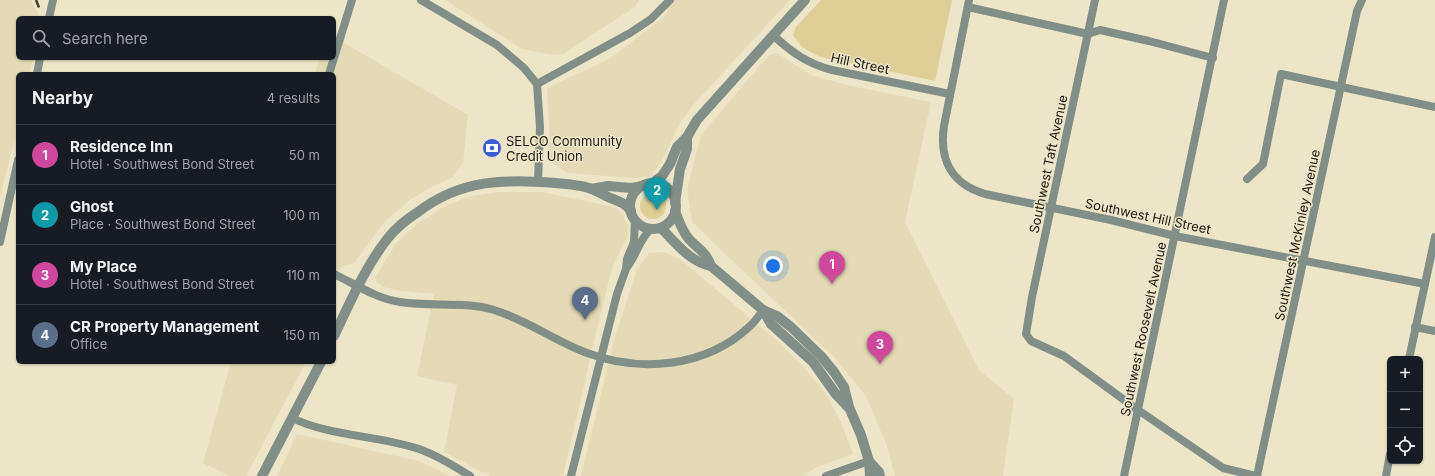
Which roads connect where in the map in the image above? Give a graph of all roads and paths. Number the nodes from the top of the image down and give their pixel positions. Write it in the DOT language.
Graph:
graph roads {
  1 [pos="53,0"];
  2 [pos="352,0"];
  3 [pos="421,0"];
  4 [pos="670,0"];
  5 [pos="805,0"];
  6 [pos="1095,0"];
  7 [pos="1224,0"];
  8 [pos="1362,0"];
  9 [pos="968,4"];
  10 [pos="49,16"];
  11 [pos="1088,34"];
  12 [pos="773,36"];
  13 [pos="336,51"];
  14 [pos="1213,58"];
  15 [pos="40,60"];
  16 [pos="333,60"];
  17 [pos="37,72"];
  18 [pos="330,72"];
  19 [pos="536,84"];
  20 [pos="1340,87"];
  21 [pos="950,94"];
  22 [pos="1435,107"];
  23 [pos="687,137"];
  24 [pos="16,169"];
  25 [pos="1247,179"];
  26 [pos="538,182"];
  27 [pos="647,185"];
  28 [pos="591,189"];
  29 [pos="675,207"];
  30 [pos="1051,208"];
  31 [pos="633,216"];
  32 [pos="656,228"];
  33 [pos="1175,236"];
  34 [pos="1435,237"];
  35 [pos="0,242"];
  36 [pos="1303,261"];
  37 [pos="712,266"];
  38 [pos="626,269"];
  39 [pos="336,275"];
  40 [pos="1425,284"];
  41 [pos="358,286"];
  42 [pos="763,310"];
  43 [pos="1415,327"];
  44 [pos="1435,331"];
  45 [pos="336,332"];
  46 [pos="1410,356"];
  47 [pos="601,357"];
  48 [pos="320,364"];
  49 [pos="1138,410"];
  50 [pos="292,418"];
  51 [pos="869,461"];
  52 [pos="1388,464"];
  53 [pos="262,476"];
  54 [pos="470,476"];
  55 [pos="571,476"];
  56 [pos="826,476"];
  57 [pos="870,476"];
  58 [pos="880,476"];
  59 [pos="1124,476"];
  60 [pos="1257,476"];
  61 [pos="1386,476"];
  1 -- 10 [label="street"];
  2 -- 13 [label="street"];
  3 -- 19 [label="street"];
  4 -- 19 [label="street"];
  5 -- 12 [label="street"];
  6 -- 11 [label="street, Southwest Taft Avenue"];
  7 -- 14 [label="street, Southwest Roosevelt Avenue"];
  8 -- 20 [label="street, Southwest McKinley Avenue"];
  9 -- 11 [label="street"];
  9 -- 21 [label="street, Southwest Hill Street"];
  11 -- 14 [label="street"];
  11 -- 30 [label="street, Southwest Taft Avenue"];
  12 -- 21 [label="street, Hill Street"];
  12 -- 23 [label="street"];
  14 -- 33 [label="street, Southwest Roosevelt Avenue"];
  15 -- 17 [label="street"];
  16 -- 18 [label="street"];
  19 -- 26 [label="street"];
  20 -- 22 [label="street"];
  20 -- 25 [label="street"];
  20 -- 36 [label="street, Southwest McKinley Avenue"];
  21 -- 30 [label="street, Southwest Hill Street"];
  23 -- 27 [label="street"];
  23 -- 29 [label="street"];
  24 -- 35 [label="street"];
  26 -- 28 [label="street"];
  26 -- 41 [label="street"];
  27 -- 28 [label="street"];
  27 -- 29 [label="street"];
  27 -- 31 [label="street"];
  28 -- 31 [label="street"];
  29 -- 32 [label="street"];
  29 -- 37 [label="street"];
  30 -- 33 [label="street, Southwest Hill Street"];
  30 -- 49 [label="street, Southwest Taft Avenue"];
  31 -- 32 [label="street"];
  31 -- 38 [label="street"];
  32 -- 37 [label="street"];
  32 -- 38 [label="street"];
  33 -- 36 [label="street, Southwest Hill Street"];
  33 -- 49 [label="street, Southwest Roosevelt Avenue"];
  34 -- 40 [label="street"];
  36 -- 40 [label="street, Southwest Hill Street"];
  36 -- 60 [label="street, Southwest McKinley Avenue"];
  37 -- 42 [label="street"];
  38 -- 47 [label="street"];
  39 -- 41 [label="street"];
  40 -- 43 [label="street"];
  41 -- 45 [label="street"];
  41 -- 47 [label="street"];
  42 -- 47 [label="street"];
  42 -- 51 [label="street"];
  43 -- 44 [label="street"];
  43 -- 46 [label="street"];
  47 -- 55 [label="street"];
  48 -- 50 [label="street"];
  49 -- 59 [label="street, Southwest Roosevelt Avenue"];
  49 -- 60 [label="street"];
  50 -- 53 [label="street"];
  50 -- 54 [label="street"];
  51 -- 56 [label="street"];
  51 -- 57 [label="street"];
  51 -- 58 [label="street"];
  52 -- 61 [label="street"];
}
